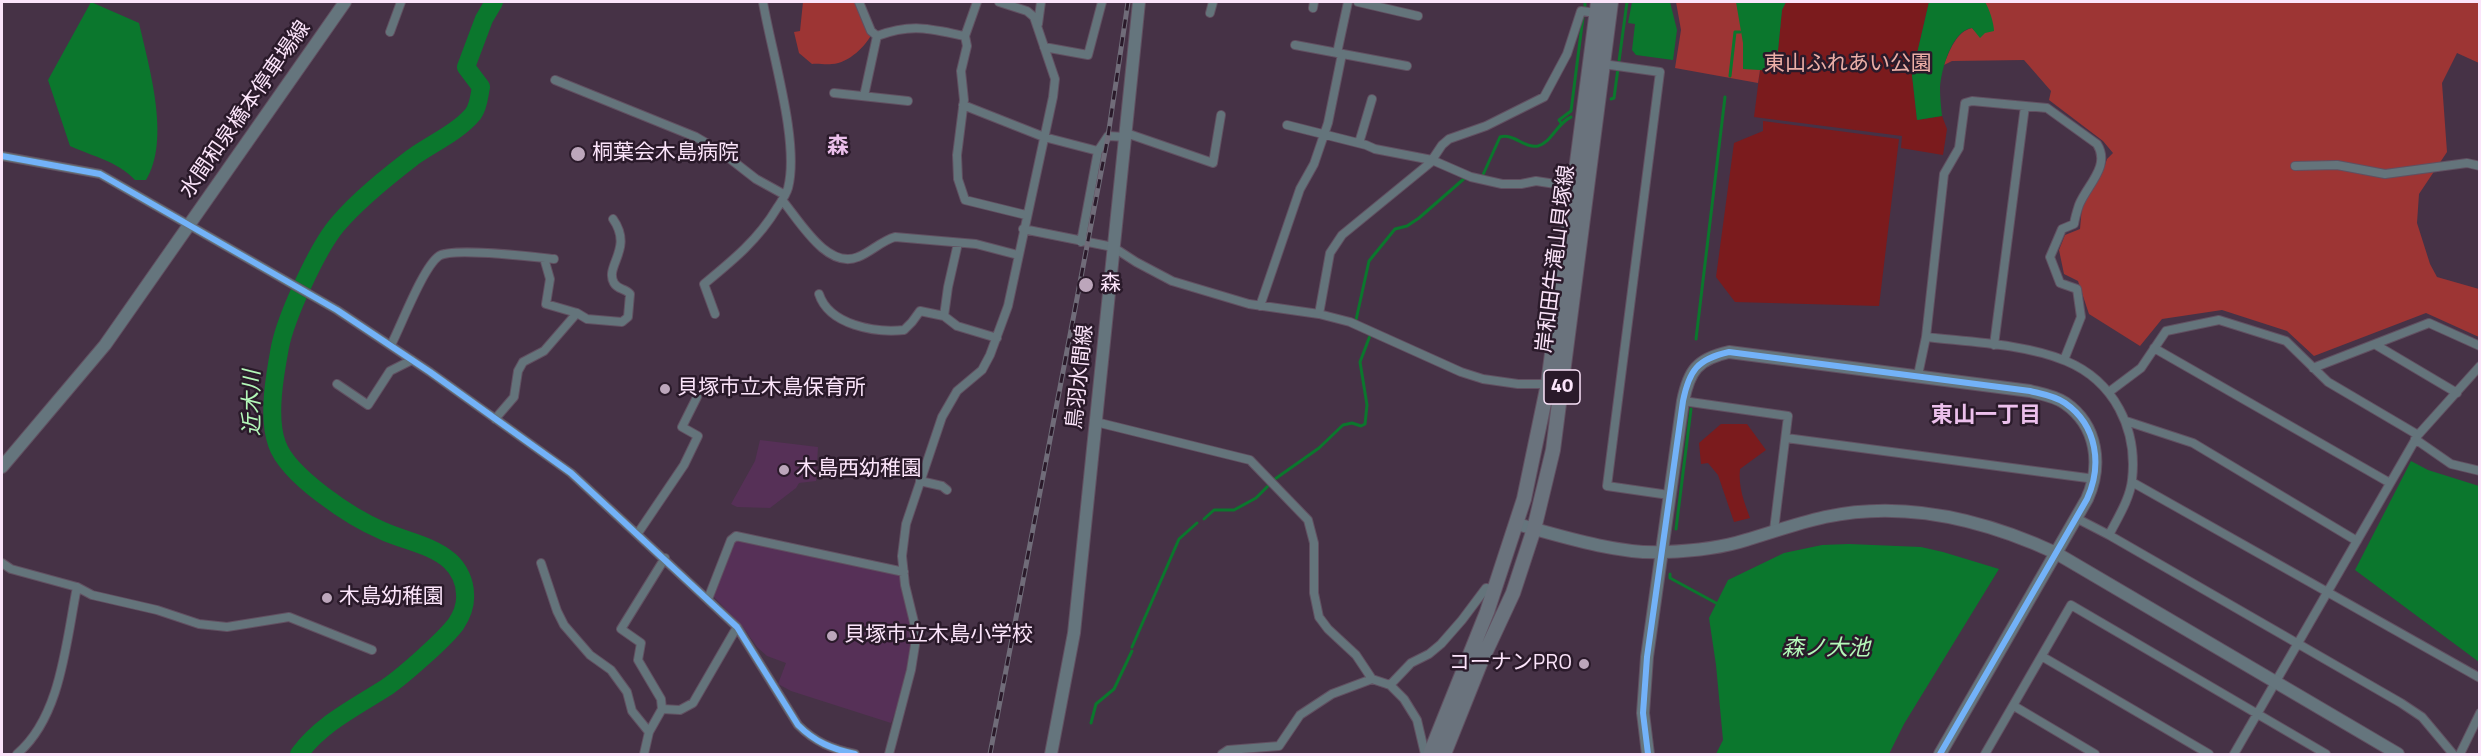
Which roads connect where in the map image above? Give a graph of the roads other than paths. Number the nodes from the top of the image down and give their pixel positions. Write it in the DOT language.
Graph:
graph roads {
  1 [pos="345,2"];
  2 [pos="401,2"];
  3 [pos="763,2"];
  4 [pos="859,2"];
  5 [pos="977,2"];
  6 [pos="999,2"];
  7 [pos="1041,2"];
  8 [pos="1102,2"];
  9 [pos="1139,2"];
  10 [pos="1213,2"];
  11 [pos="1348,2"];
  12 [pos="1358,2"];
  13 [pos="1611,2"];
  14 [pos="1598,7"];
  15 [pos="1210,13"];
  16 [pos="1418,16"];
  17 [pos="1038,24"];
  18 [pos="390,32"];
  19 [pos="878,36"];
  20 [pos="965,36"];
  21 [pos="1295,45"];
  22 [pos="1044,47"];
  23 [pos="1340,53"];
  24 [pos="1603,64"];
  25 [pos="1407,66"];
  26 [pos="555,80"];
  27 [pos="834,93"];
  28 [pos="864,96"];
  29 [pos="1372,99"];
  30 [pos="908,100"];
  31 [pos="963,105"];
  32 [pos="2025,106"];
  33 [pos="1221,115"];
  34 [pos="1287,124"];
  35 [pos="1126,135"];
  36 [pos="1322,135"];
  37 [pos="1044,137"];
  38 [pos="1359,143"];
  39 [pos="1098,151"];
  40 [pos="2,156"];
  41 [pos="1432,160"];
  42 [pos="2295,166"];
  43 [pos="2480,166"];
  44 [pos="1575,187"];
  45 [pos="784,197"];
  46 [pos="1026,215"];
  47 [pos="613,219"];
  48 [pos="188,226"];
  49 [pos="1023,229"];
  50 [pos="1081,242"];
  51 [pos="958,243"];
  52 [pos="1113,247"];
  53 [pos="1018,255"];
  54 [pos="544,258"];
  55 [pos="554,259"];
  56 [pos="819,294"];
  57 [pos="1260,306"];
  58 [pos="577,313"];
  59 [pos="715,314"];
  60 [pos="1319,314"];
  61 [pos="944,316"];
  62 [pos="1926,337"];
  63 [pos="997,338"];
  64 [pos="391,345"];
  65 [pos="1994,345"];
  66 [pos="2376,345"];
  67 [pos="2480,346"];
  68 [pos="2154,348"];
  69 [pos="412,360"];
  70 [pos="2064,360"];
  71 [pos="2480,366"];
  72 [pos="2313,368"];
  73 [pos="1918,375"];
  74 [pos="1563,383"];
  75 [pos="337,384"];
  76 [pos="1548,384"];
  77 [pos="2109,392"];
  78 [pos="2457,393"];
  79 [pos="697,397"];
  80 [pos="1683,402"];
  81 [pos="495,419"];
  82 [pos="2126,421"];
  83 [pos="1096,422"];
  84 [pos="2416,437"];
  85 [pos="1786,438"];
  86 [pos="2,467"];
  87 [pos="2480,471"];
  88 [pos="2095,478"];
  89 [pos="920,481"];
  90 [pos="2132,482"];
  91 [pos="2390,483"];
  92 [pos="947,490"];
  93 [pos="1670,495"];
  94 [pos="2076,519"];
  95 [pos="1517,524"];
  96 [pos="1534,529"];
  97 [pos="1774,530"];
  98 [pos="638,533"];
  99 [pos="2109,535"];
  100 [pos="2357,541"];
  101 [pos="1662,552"];
  102 [pos="2056,553"];
  103 [pos="665,558"];
  104 [pos="2,562"];
  105 [pos="541,563"];
  106 [pos="904,572"];
  107 [pos="77,587"];
  108 [pos="1496,589"];
  109 [pos="2327,593"];
  110 [pos="708,599"];
  111 [pos="737,627"];
  112 [pos="2298,643"];
  113 [pos="372,650"];
  114 [pos="2043,657"];
  115 [pos="2480,678"];
  116 [pos="1372,679"];
  117 [pos="2276,681"];
  118 [pos="1390,685"];
  119 [pos="2014,706"];
  120 [pos="662,709"];
  121 [pos="2258,713"];
  122 [pos="2480,713"];
  123 [pos="649,732"];
  124 [pos="17,754"];
  125 [pos="644,754"];
  126 [pos="855,754"];
  127 [pos="889,754"];
  128 [pos="1051,754"];
  129 [pos="1222,754"];
  130 [pos="1425,754"];
  131 [pos="1430,754"];
  132 [pos="1444,754"];
  133 [pos="1648,754"];
  134 [pos="1940,754"];
  135 [pos="1985,754"];
  136 [pos="2095,754"];
  137 [pos="2209,754"];
  138 [pos="2234,754"];
  139 [pos="2326,754"];
  140 [pos="2398,754"];
  141 [pos="2453,754"];
  142 [pos="2460,754"];
  1 -- 48 [label="street, 水間和泉橋本停車場線"];
  2 -- 18 [label="street"];
  3 -- 45 [label="street"];
  4 -- 19 [label="street"];
  5 -- 20 [label="street"];
  6 -- 17 [label="street"];
  7 -- 17 [label="street"];
  8 -- 22 [label="street"];
  9 -- 35 [label="street, 鳥羽水間線"];
  10 -- 15 [label="street"];
  11 -- 23 [label="street"];
  12 -- 16 [label="street"];
  13 -- 24 [label="main road, 岸和田牛滝山貝塚線 / 40"];
  14 -- 41 [label="street"];
  14 -- 44 [label="main road, 岸和田牛滝山貝塚線 / 40"];
  17 -- 22 [label="street"];
  19 -- 20 [label="street"];
  19 -- 28 [label="street"];
  20 -- 31 [label="street"];
  21 -- 23 [label="street"];
  22 -- 37 [label="street"];
  23 -- 25 [label="street"];
  23 -- 36 [label="street"];
  24 -- 74 [label="main road, 岸和田牛滝山貝塚線 / 40"];
  24 -- 93 [label="street"];
  26 -- 45 [label="street"];
  27 -- 28 [label="street"];
  28 -- 30 [label="street"];
  29 -- 38 [label="street"];
  31 -- 37 [label="street"];
  31 -- 46 [label="street"];
  32 -- 62 [label="street"];
  32 -- 65 [label="street"];
  32 -- 70 [label="street"];
  33 -- 35 [label="street"];
  34 -- 36 [label="street"];
  35 -- 39 [label="street"];
  35 -- 52 [label="street, 鳥羽水間線"];
  36 -- 38 [label="street"];
  36 -- 57 [label="street"];
  37 -- 39 [label="street"];
  37 -- 46 [label="street"];
  38 -- 41 [label="street"];
  39 -- 50 [label="street"];
  40 -- 48 [label="street"];
  41 -- 44 [label="street"];
  41 -- 60 [label="street"];
  42 -- 43 [label="street"];
  44 -- 76 [label="main road, 岸和田牛滝山貝塚線 / 40"];
  45 -- 51 [label="street"];
  45 -- 59 [label="street"];
  46 -- 49 [label="street"];
  47 -- 58 [label="street"];
  48 -- 64 [label="street"];
  48 -- 86 [label="street, 水間和泉橋本停車場線"];
  49 -- 50 [label="street"];
  49 -- 53 [label="street"];
  50 -- 52 [label="street"];
  51 -- 53 [label="street"];
  51 -- 61 [label="street"];
  52 -- 57 [label="street"];
  52 -- 83 [label="street, 鳥羽水間線"];
  53 -- 63 [label="street"];
  54 -- 55 [label="street"];
  54 -- 58 [label="street"];
  54 -- 64 [label="street"];
  56 -- 61 [label="street"];
  57 -- 60 [label="street"];
  58 -- 81 [label="street"];
  60 -- 76 [label="street"];
  61 -- 63 [label="street"];
  62 -- 65 [label="street"];
  62 -- 73 [label="street"];
  63 -- 89 [label="street"];
  64 -- 69 [label="street"];
  65 -- 70 [label="street"];
  66 -- 67 [label="street"];
  66 -- 72 [label="street"];
  66 -- 78 [label="street"];
  68 -- 72 [label="street"];
  68 -- 77 [label="street"];
  68 -- 91 [label="street"];
  69 -- 75 [label="street"];
  69 -- 81 [label="street"];
  70 -- 77 [label="street"];
  71 -- 78 [label="street"];
  72 -- 84 [label="street"];
  73 -- 80 [label="street"];
  73 -- 88 [label="street"];
  74 -- 76 [label="street"];
  74 -- 96 [label="main road, 岸和田牛滝山貝塚線 / 40"];
  76 -- 95 [label="main road, 岸和田牛滝山貝塚線 / 40"];
  77 -- 82 [label="street"];
  78 -- 84 [label="street"];
  79 -- 98 [label="street"];
  80 -- 85 [label="street"];
  80 -- 93 [label="street"];
  81 -- 98 [label="street"];
  82 -- 90 [label="street"];
  82 -- 100 [label="street"];
  83 -- 116 [label="street"];
  83 -- 128 [label="street, 鳥羽水間線"];
  84 -- 87 [label="street"];
  84 -- 91 [label="street"];
  85 -- 88 [label="street"];
  85 -- 97 [label="street"];
  88 -- 94 [label="street"];
  89 -- 92 [label="street"];
  89 -- 106 [label="street"];
  90 -- 99 [label="street"];
  90 -- 109 [label="street"];
  91 -- 100 [label="street"];
  93 -- 101 [label="street"];
  94 -- 99 [label="street"];
  94 -- 102 [label="street"];
  95 -- 96 [label="street"];
  95 -- 108 [label="main road, 岸和田牛滝山貝塚線 / 40"];
  96 -- 101 [label="street"];
  96 -- 132 [label="main road, 岸和田牛滝山貝塚線 / 40"];
  97 -- 101 [label="street"];
  97 -- 102 [label="street"];
  98 -- 103 [label="street"];
  99 -- 112 [label="street"];
  100 -- 109 [label="street"];
  101 -- 133 [label="street"];
  102 -- 117 [label="street"];
  102 -- 134 [label="street"];
  103 -- 110 [label="street"];
  103 -- 120 [label="street"];
  104 -- 107 [label="street"];
  105 -- 123 [label="street"];
  106 -- 110 [label="street"];
  106 -- 127 [label="street"];
  107 -- 113 [label="street"];
  107 -- 124 [label="street"];
  108 -- 118 [label="street"];
  108 -- 131 [label="main road, 岸和田牛滝山貝塚線 / 40"];
  109 -- 112 [label="street"];
  109 -- 115 [label="street"];
  110 -- 111 [label="street"];
  111 -- 120 [label="street"];
  111 -- 126 [label="street"];
  112 -- 117 [label="street"];
  112 -- 141 [label="street"];
  114 -- 119 [label="street"];
  114 -- 121 [label="street"];
  114 -- 137 [label="street"];
  116 -- 118 [label="street"];
  116 -- 129 [label="street"];
  117 -- 121 [label="street"];
  117 -- 140 [label="street"];
  118 -- 130 [label="street"];
  119 -- 135 [label="street"];
  119 -- 136 [label="street"];
  120 -- 123 [label="street"];
  121 -- 138 [label="street"];
  121 -- 139 [label="street"];
  122 -- 142 [label="street"];
  123 -- 125 [label="street"];
}
